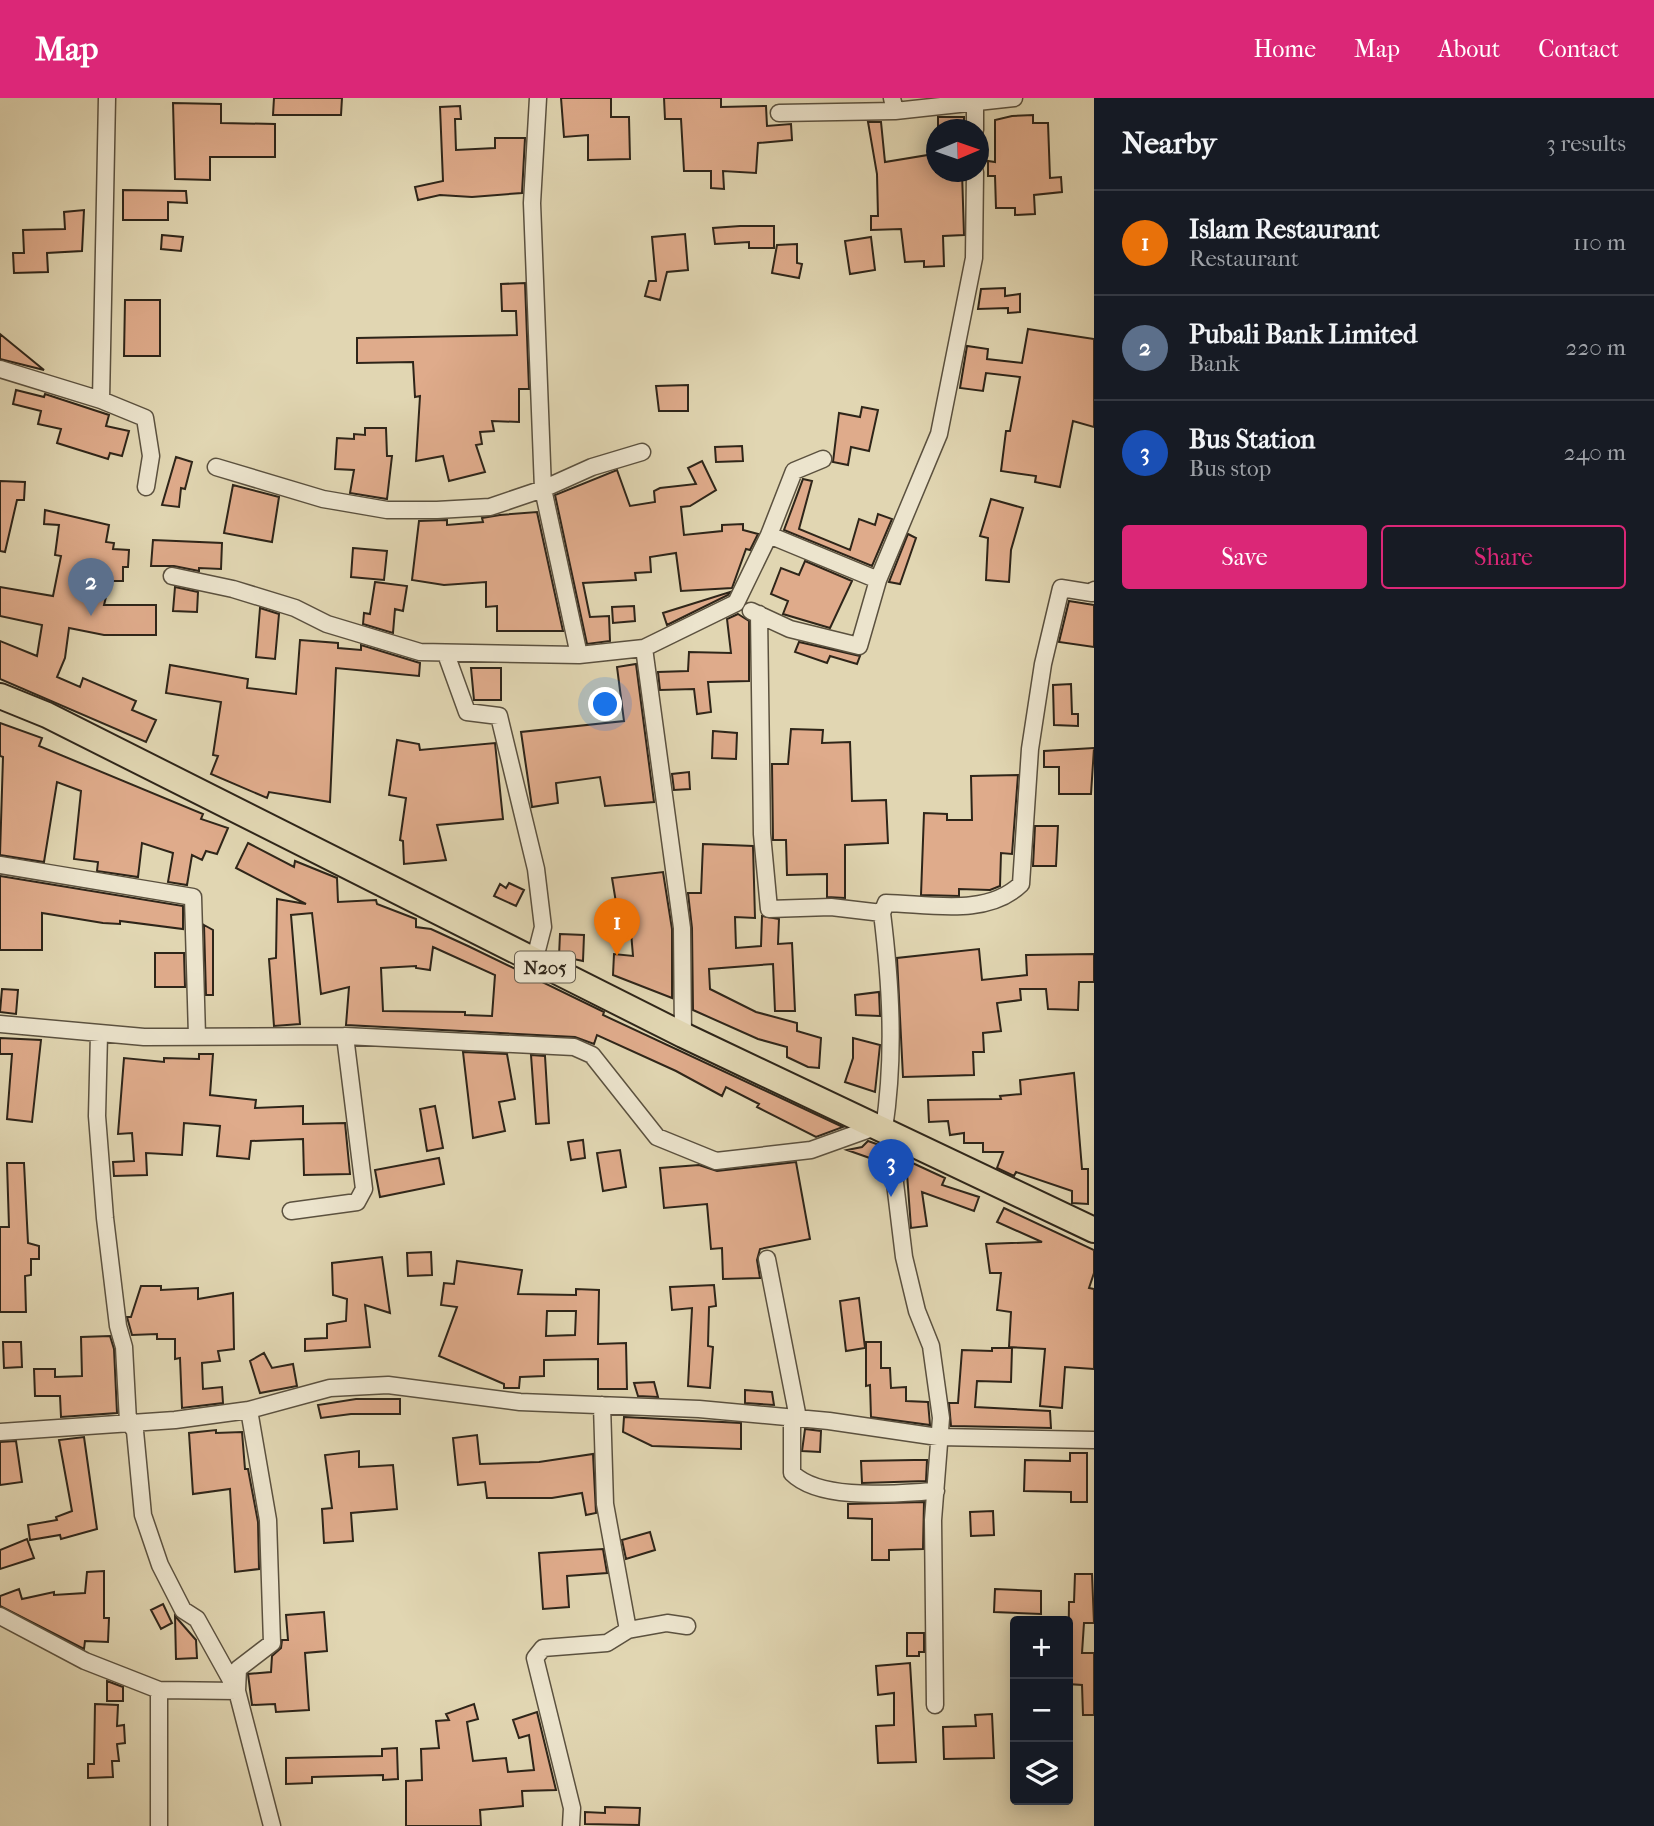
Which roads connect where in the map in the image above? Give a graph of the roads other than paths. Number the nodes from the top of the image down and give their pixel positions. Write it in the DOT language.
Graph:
graph roads {
  1 [pos="107,98"];
  2 [pos="538,98"];
  3 [pos="1014,98"];
  4 [pos="893,104"];
  5 [pos="975,104"];
  6 [pos="779,113"];
  7 [pos="975,119"];
  8 [pos="975,182"];
  9 [pos="0,369"];
  10 [pos="101,400"];
  11 [pos="642,452"];
  12 [pos="823,459"];
  13 [pos="216,467"];
  14 [pos="146,487"];
  15 [pos="543,489"];
  16 [pos="769,535"];
  17 [pos="172,576"];
  18 [pos="878,580"];
  19 [pos="1094,590"];
  20 [pos="737,603"];
  21 [pos="759,614"];
  22 [pos="644,648"];
  23 [pos="446,653"];
  24 [pos="579,655"];
  25 [pos="0,696"];
  26 [pos="0,865"];
  27 [pos="882,914"];
  28 [pos="534,962"];
  29 [pos="0,1024"];
  30 [pos="99,1034"];
  31 [pos="683,1035"];
  32 [pos="197,1036"];
  33 [pos="345,1036"];
  34 [pos="886,1130"];
  35 [pos="290,1210"];
  36 [pos="1094,1230"];
  37 [pos="767,1259"];
  38 [pos="602,1405"];
  39 [pos="249,1410"];
  40 [pos="795,1418"];
  41 [pos="128,1421"];
  42 [pos="0,1432"];
  43 [pos="938,1437"];
  44 [pos="1094,1440"];
  45 [pos="936,1491"];
  46 [pos="0,1616"];
  47 [pos="687,1626"];
  48 [pos="628,1630"];
  49 [pos="159,1690"];
  50 [pos="237,1692"];
  51 [pos="935,1705"];
  52 [pos="159,1826"];
  53 [pos="272,1826"];
  54 [pos="571,1826"];
  1 -- 10 [label="street"];
  2 -- 15 [label="street"];
  3 -- 5 [label="street"];
  4 -- 5 [label="street"];
  4 -- 6 [label="street"];
  5 -- 7 [label="street"];
  8 -- 18 [label="street"];
  9 -- 10 [label="street"];
  10 -- 14 [label="street"];
  11 -- 15 [label="street"];
  12 -- 16 [label="street"];
  13 -- 15 [label="street"];
  15 -- 24 [label="street"];
  16 -- 18 [label="street"];
  16 -- 20 [label="street"];
  17 -- 23 [label="street"];
  18 -- 21 [label="street"];
  19 -- 27 [label="street"];
  20 -- 21 [label="street"];
  20 -- 22 [label="street"];
  21 -- 27 [label="street"];
  22 -- 24 [label="street"];
  22 -- 31 [label="street"];
  23 -- 24 [label="street"];
  23 -- 28 [label="street"];
  25 -- 28 [label="highway, N205"];
  26 -- 32 [label="street"];
  27 -- 34 [label="street"];
  28 -- 31 [label="highway, N205"];
  29 -- 30 [label="street"];
  30 -- 32 [label="street"];
  30 -- 41 [label="street"];
  31 -- 34 [label="highway, N205"];
  32 -- 33 [label="street"];
  33 -- 34 [label="street"];
  33 -- 35 [label="street"];
  34 -- 36 [label="highway, N205"];
  34 -- 43 [label="street"];
  37 -- 40 [label="street"];
  38 -- 39 [label="street"];
  38 -- 40 [label="street"];
  38 -- 48 [label="street"];
  39 -- 41 [label="street"];
  39 -- 50 [label="street"];
  40 -- 43 [label="street"];
  40 -- 45 [label="street"];
  41 -- 42 [label="street"];
  41 -- 50 [label="street"];
  43 -- 44 [label="street"];
  43 -- 45 [label="street"];
  45 -- 51 [label="street"];
  46 -- 49 [label="street"];
  47 -- 48 [label="street"];
  48 -- 54 [label="street"];
  49 -- 50 [label="street"];
  49 -- 52 [label="street"];
  50 -- 53 [label="street"];
}
